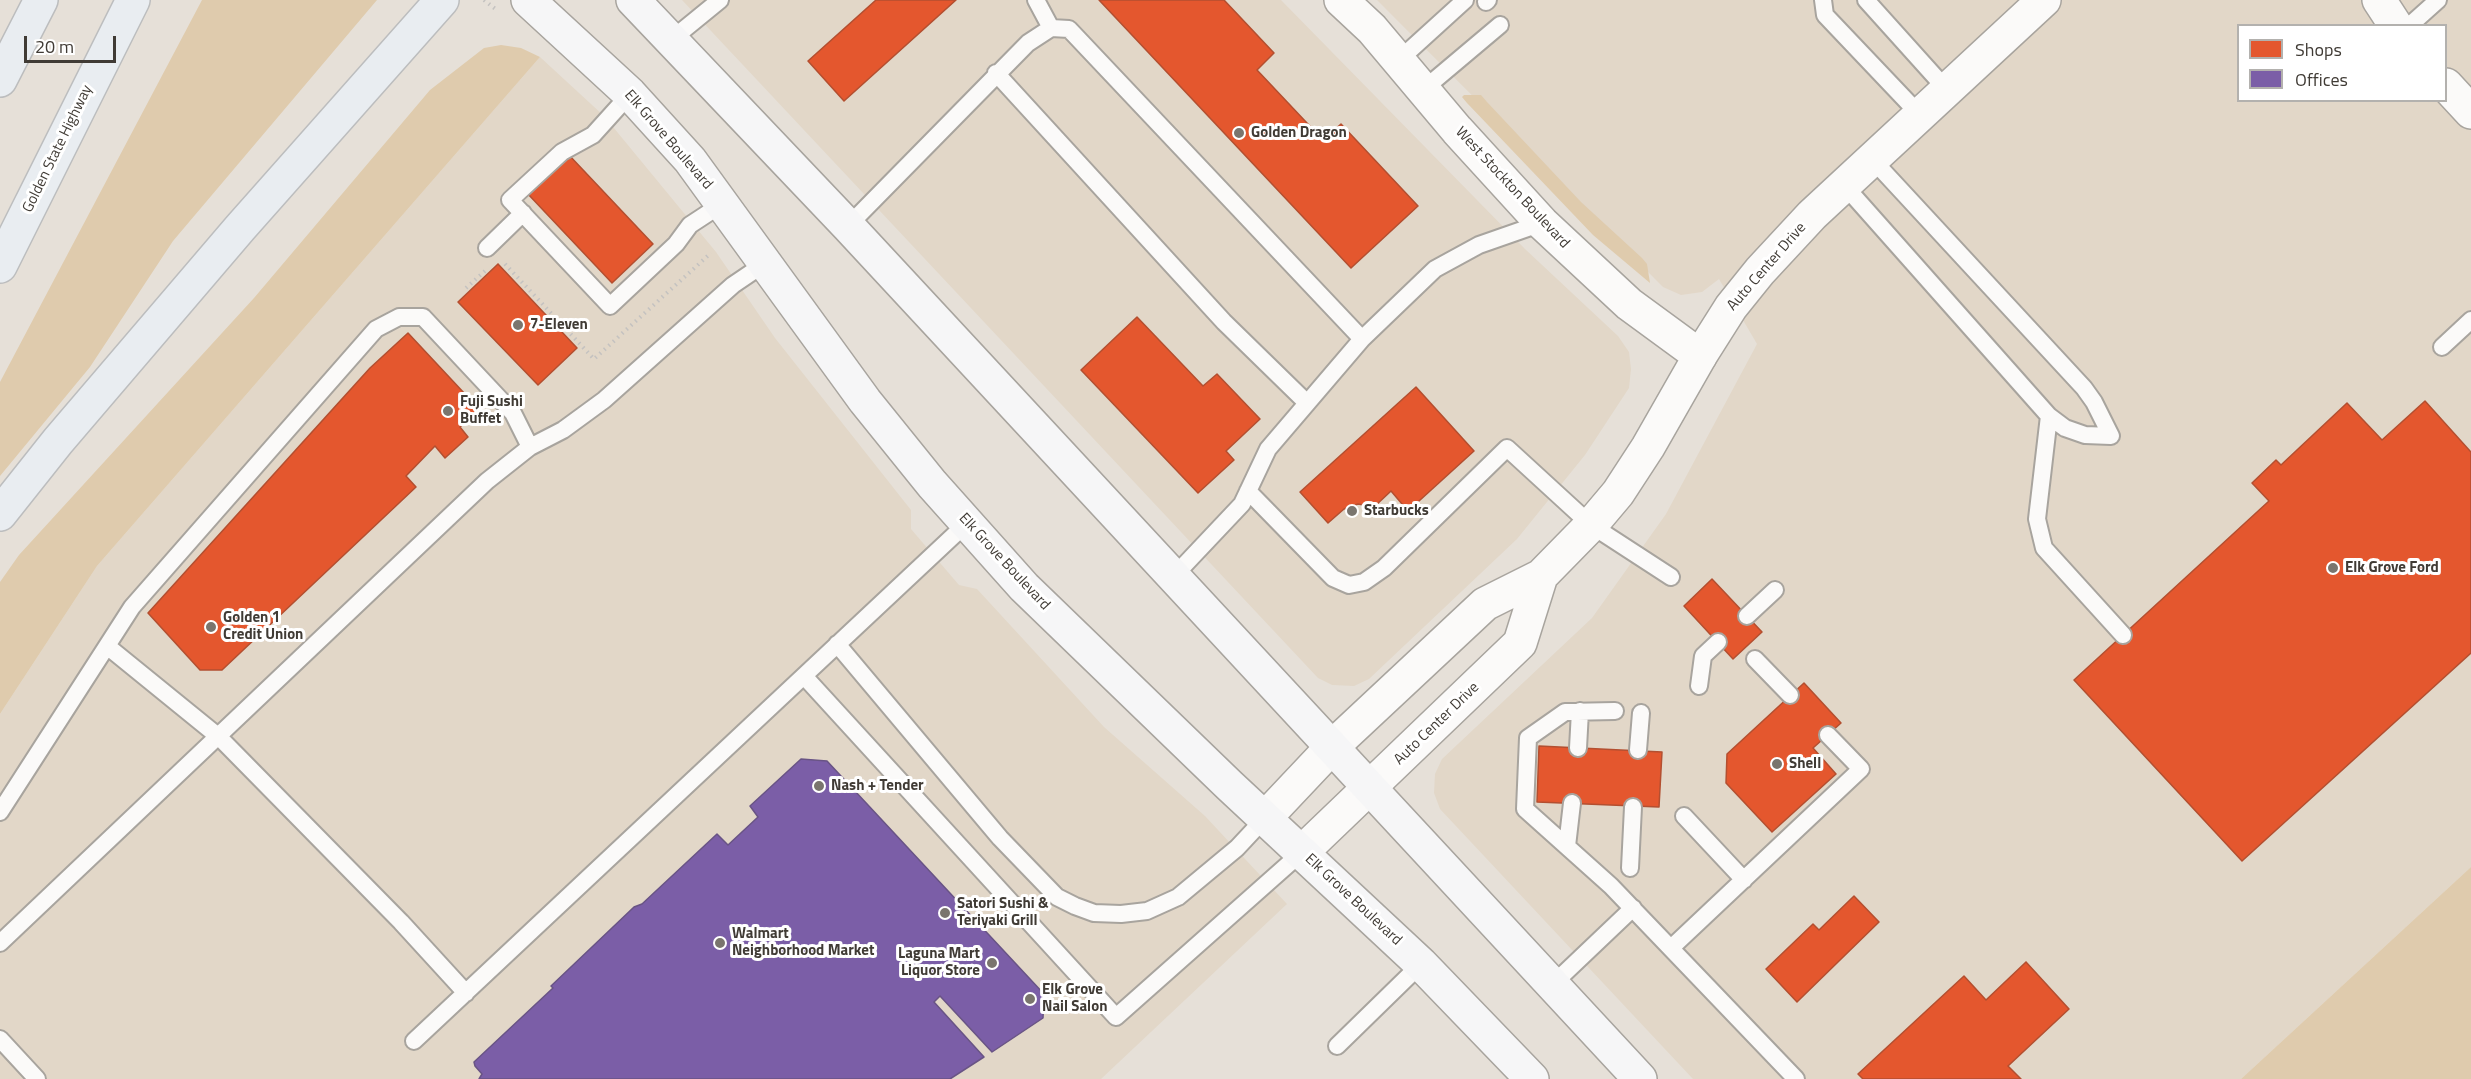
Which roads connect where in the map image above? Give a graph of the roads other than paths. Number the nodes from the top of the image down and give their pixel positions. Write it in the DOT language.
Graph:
graph roads {
  1 [pos="41,0"];
  2 [pos="133,0"];
  3 [pos="442,0"];
  4 [pos="528,0"];
  5 [pos="633,0"];
  6 [pos="720,0"];
  7 [pos="1036,0"];
  8 [pos="1341,0"];
  9 [pos="1465,0"];
  10 [pos="1823,0"];
  11 [pos="1866,0"];
  12 [pos="2044,0"];
  13 [pos="2379,0"];
  14 [pos="2438,0"];
  15 [pos="2395,24"];
  16 [pos="2411,24"];
  17 [pos="1500,25"];
  18 [pos="1051,28"];
  19 [pos="671,40"];
  20 [pos="1399,60"];
  21 [pos="996,73"];
  22 [pos="0,80"];
  23 [pos="2447,87"];
  24 [pos="1424,89"];
  25 [pos="1947,90"];
  26 [pos="630,94"];
  27 [pos="2471,112"];
  28 [pos="1920,115"];
  29 [pos="1871,158"];
  30 [pos="1844,185"];
  31 [pos="722,204"];
  32 [pos="523,213"];
  33 [pos="1542,223"];
  34 [pos="848,226"];
  35 [pos="487,248"];
  36 [pos="764,264"];
  37 [pos="0,266"];
  38 [pos="2471,320"];
  39 [pos="1362,339"];
  40 [pos="2442,347"];
  41 [pos="1700,356"];
  42 [pos="1307,403"];
  43 [pos="2049,416"];
  44 [pos="530,447"];
  45 [pos="1248,491"];
  46 [pos="0,514"];
  47 [pos="967,523"];
  48 [pos="1592,525"];
  49 [pos="1174,576"];
  50 [pos="1541,576"];
  51 [pos="1671,577"];
  52 [pos="1775,590"];
  53 [pos="1747,616"];
  54 [pos="2123,635"];
  55 [pos="1718,642"];
  56 [pos="837,644"];
  57 [pos="107,646"];
  58 [pos="1755,658"];
  59 [pos="804,676"];
  60 [pos="1699,686"];
  61 [pos="1790,695"];
  62 [pos="1580,711"];
  63 [pos="1615,711"];
  64 [pos="1641,713"];
  65 [pos="1828,735"];
  66 [pos="219,737"];
  67 [pos="1332,747"];
  68 [pos="1578,748"];
  69 [pos="1638,750"];
  70 [pos="1371,788"];
  71 [pos="1572,803"];
  72 [pos="1633,807"];
  73 [pos="0,812"];
  74 [pos="1684,816"];
  75 [pos="1265,818"];
  76 [pos="1567,846"];
  77 [pos="1301,853"];
  78 [pos="1630,868"];
  79 [pos="1744,880"];
  80 [pos="1633,908"];
  81 [pos="0,943"];
  82 [pos="1671,948"];
  83 [pos="1421,964"];
  84 [pos="1552,985"];
  85 [pos="466,993"];
  86 [pos="0,1039"];
  87 [pos="414,1041"];
  88 [pos="1337,1046"];
  89 [pos="37,1079"];
  90 [pos="1532,1079"];
  91 [pos="1640,1079"];
  92 [pos="1796,1079"];
  1 -- 22 [label="highway"];
  2 -- 37 [label="highway, Golden State Highway"];
  3 -- 46 [label="highway"];
  4 -- 26 [label="main road, Elk Grove Boulevard"];
  5 -- 19 [label="main road"];
  6 -- 19 [label="lane"];
  7 -- 18 [label="lane"];
  8 -- 20 [label="street, West Stockton Boulevard"];
  9 -- 20 [label="lane"];
  10 -- 28 [label="lane"];
  11 -- 25 [label="lane"];
  12 -- 25 [label="street, Auto Center Drive"];
  13 -- 15 [label="street"];
  14 -- 16 [label="lane"];
  17 -- 24 [label="lane"];
  18 -- 21 [label="lane"];
  18 -- 39 [label="lane"];
  19 -- 34 [label="main road"];
  20 -- 24 [label="street, West Stockton Boulevard"];
  21 -- 34 [label="lane"];
  21 -- 42 [label="lane"];
  23 -- 27 [label="street"];
  24 -- 33 [label="street, West Stockton Boulevard"];
  25 -- 28 [label="street, Auto Center Drive"];
  26 -- 31 [label="main road, Elk Grove Boulevard"];
  26 -- 32 [label="lane"];
  28 -- 29 [label="street, Auto Center Drive"];
  29 -- 30 [label="street, Auto Center Drive"];
  29 -- 43 [label="lane"];
  30 -- 41 [label="street, Auto Center Drive"];
  30 -- 43 [label="lane"];
  31 -- 32 [label="lane"];
  31 -- 36 [label="main road, Elk Grove Boulevard"];
  32 -- 35 [label="lane"];
  33 -- 39 [label="lane"];
  33 -- 41 [label="street, West Stockton Boulevard"];
  34 -- 49 [label="main road"];
  36 -- 44 [label="lane"];
  36 -- 47 [label="main road, Elk Grove Boulevard"];
  38 -- 40 [label="lane"];
  39 -- 42 [label="lane"];
  41 -- 48 [label="street, Auto Center Drive"];
  42 -- 45 [label="lane"];
  43 -- 54 [label="lane"];
  44 -- 57 [label="lane"];
  44 -- 66 [label="lane"];
  45 -- 48 [label="lane"];
  45 -- 49 [label="lane"];
  47 -- 56 [label="lane"];
  47 -- 75 [label="main road, Elk Grove Boulevard"];
  48 -- 50 [label="street, Auto Center Drive"];
  48 -- 51 [label="lane"];
  49 -- 67 [label="main road"];
  50 -- 67 [label="street, Auto Center Drive"];
  50 -- 70 [label="street, Auto Center Drive"];
  52 -- 53 [label="lane"];
  55 -- 60 [label="lane"];
  56 -- 59 [label="lane"];
  56 -- 75 [label="lane"];
  57 -- 66 [label="lane"];
  57 -- 73 [label="lane"];
  58 -- 61 [label="lane"];
  59 -- 77 [label="lane"];
  59 -- 85 [label="lane"];
  62 -- 63 [label="lane"];
  62 -- 68 [label="lane"];
  62 -- 76 [label="lane"];
  64 -- 69 [label="lane"];
  65 -- 79 [label="lane"];
  66 -- 81 [label="lane"];
  66 -- 85 [label="lane"];
  67 -- 70 [label="main road"];
  67 -- 75 [label="street, Auto Center Drive"];
  70 -- 77 [label="street, Auto Center Drive"];
  70 -- 84 [label="main road"];
  71 -- 76 [label="lane"];
  72 -- 78 [label="lane"];
  74 -- 79 [label="lane"];
  75 -- 77 [label="main road, Elk Grove Boulevard"];
  76 -- 80 [label="lane"];
  77 -- 83 [label="main road, Elk Grove Boulevard"];
  79 -- 82 [label="lane"];
  80 -- 82 [label="lane"];
  80 -- 84 [label="lane"];
  82 -- 92 [label="lane"];
  83 -- 88 [label="lane"];
  83 -- 90 [label="main road, Elk Grove Boulevard"];
  84 -- 91 [label="main road"];
  85 -- 87 [label="lane"];
  86 -- 89 [label="lane"];
}
